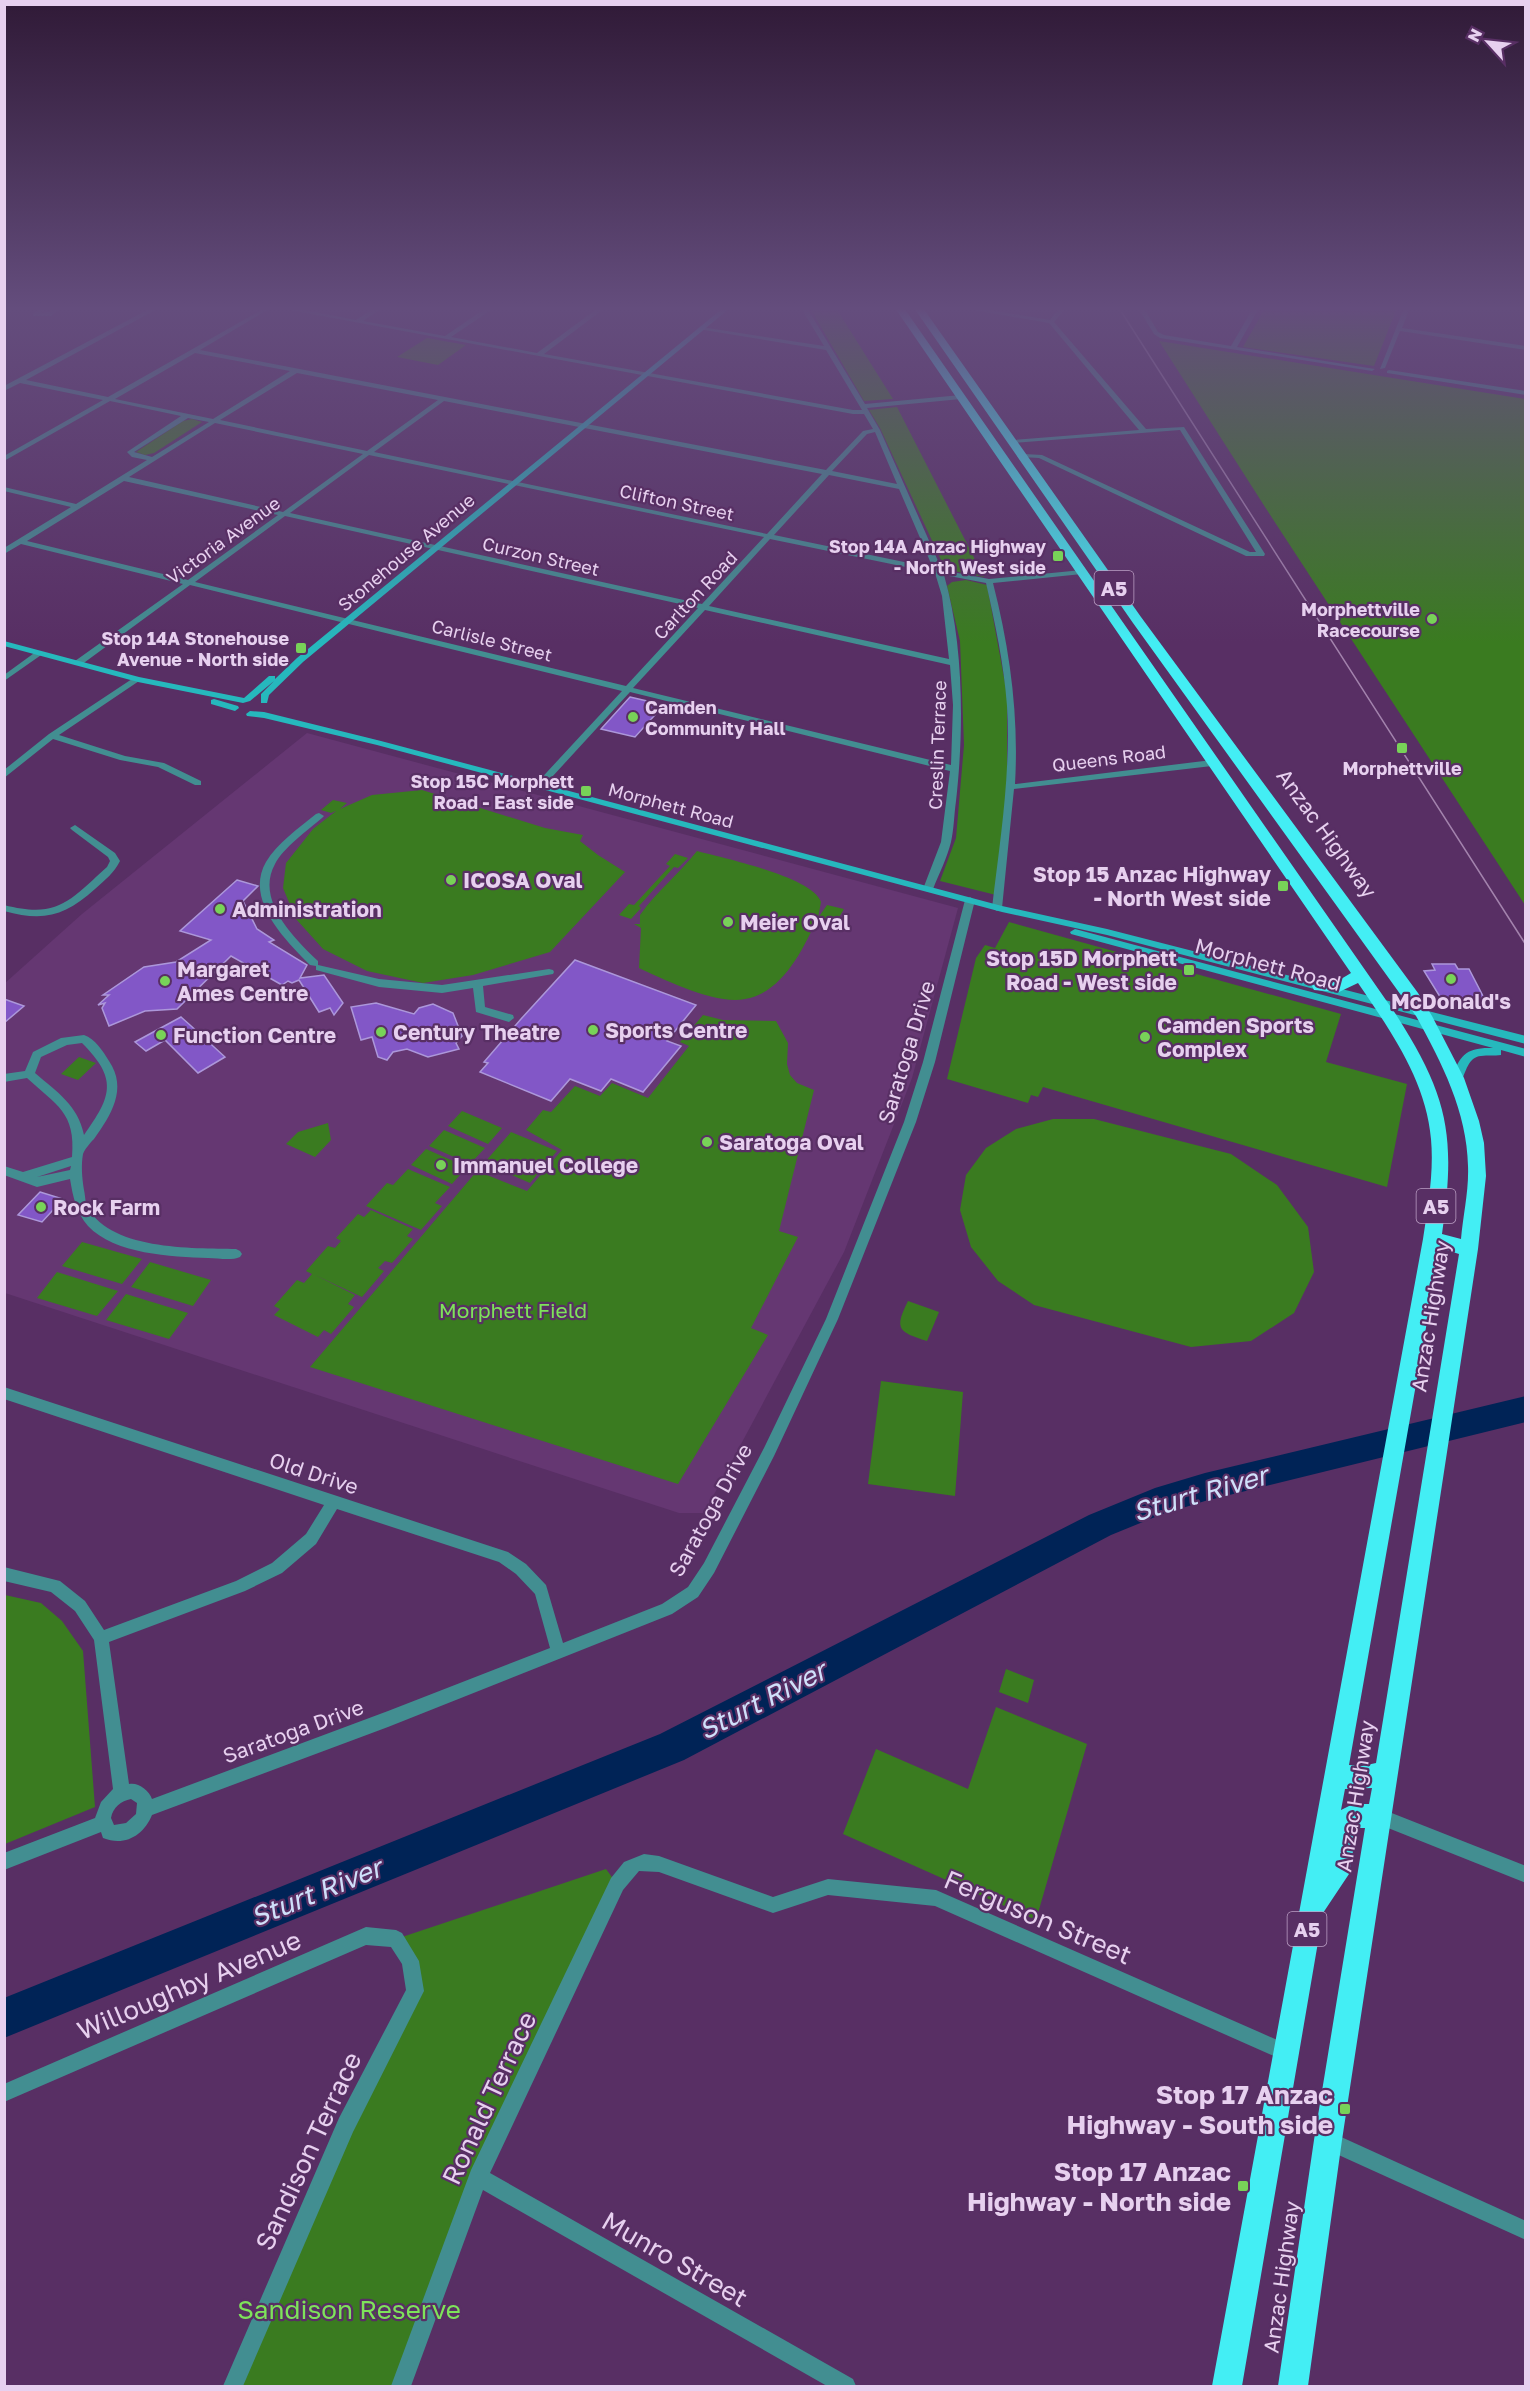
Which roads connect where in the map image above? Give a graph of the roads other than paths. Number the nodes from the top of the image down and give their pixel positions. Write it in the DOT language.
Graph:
graph roads {
  1 [pos="73,420"];
  2 [pos="180,420"];
  3 [pos="208,420"];
  4 [pos="414,420"];
  5 [pos="550,420"];
  6 [pos="592,420"];
  7 [pos="870,420"];
  8 [pos="977,420"];
  9 [pos="994,420"];
  10 [pos="997,420"];
  11 [pos="1134,420"];
  12 [pos="214,421"];
  13 [pos="584,426"];
  14 [pos="877,430"];
  15 [pos="984,430"];
  16 [pos="1144,431"];
  17 [pos="1014,442"];
  18 [pos="368,453"];
  19 [pos="1024,456"];
  20 [pos="4,459"];
  21 [pos="152,459"];
  22 [pos="826,473"];
  23 [pos="122,478"];
  24 [pos="514,484"];
  25 [pos="902,487"];
  26 [pos="4,489"];
  27 [pos="76,506"];
  28 [pos="285,513"];
  29 [pos="1070,525"];
  30 [pos="1054,531"];
  31 [pos="1078,535"];
  32 [pos="769,536"];
  33 [pos="21,542"];
  34 [pos="1065,547"];
  35 [pos="436,548"];
  36 [pos="4,552"];
  37 [pos="939,572"];
  38 [pos="1082,572"];
  39 [pos="989,581"];
  40 [pos="189,582"];
  41 [pos="704,608"];
  42 [pos="348,621"];
  43 [pos="4,643"];
  44 [pos="40,652"];
  45 [pos="300,660"];
  46 [pos="78,663"];
  47 [pos="954,663"];
  48 [pos="4,679"];
  49 [pos="138,679"];
  50 [pos="1187,686"];
  51 [pos="627,689"];
  52 [pos="245,699"];
  53 [pos="1170,701"];
  54 [pos="265,703"];
  55 [pos="235,708"];
  56 [pos="250,714"];
  57 [pos="1209,717"];
  58 [pos="332,732"];
  59 [pos="1192,733"];
  60 [pos="52,736"];
  61 [pos="1212,763"];
  62 [pos="955,769"];
  63 [pos="4,776"];
  64 [pos="198,783"];
  65 [pos="538,787"];
  66 [pos="1010,787"];
  67 [pos="319,816"];
  68 [pos="75,828"];
  69 [pos="928,889"];
  70 [pos="970,900"];
  71 [pos="4,908"];
  72 [pos="1000,908"];
  73 [pos="549,972"];
  74 [pos="1360,975"];
  75 [pos="478,984"];
  76 [pos="1320,986"];
  77 [pos="1377,1000"];
  78 [pos="1420,1011"];
  79 [pos="1389,1017"];
  80 [pos="509,1018"];
  81 [pos="1431,1028"];
  82 [pos="1526,1040"];
  83 [pos="1526,1054"];
  84 [pos="29,1074"];
  85 [pos="4,1078"];
  86 [pos="1457,1079"];
  87 [pos="78,1155"];
  88 [pos="4,1170"];
  89 [pos="76,1173"];
  90 [pos="23,1177"];
  91 [pos="1431,1239"];
  92 [pos="1469,1249"];
  93 [pos="236,1254"];
  94 [pos="4,1393"];
  95 [pos="334,1502"];
  96 [pos="4,1574"];
  97 [pos="101,1638"];
  98 [pos="558,1650"];
  99 [pos="1386,1772"];
  100 [pos="1335,1777"];
  101 [pos="122,1793"];
  102 [pos="147,1809"];
  103 [pos="1379,1816"];
  104 [pos="104,1823"];
  105 [pos="4,1862"];
  106 [pos="659,1864"];
  107 [pos="1526,1875"];
  108 [pos="1311,1910"];
  109 [pos="396,1939"];
  110 [pos="1285,2052"];
  111 [pos="4,2093"];
  112 [pos="1328,2140"];
  113 [pos="478,2177"];
  114 [pos="1526,2231"];
  115 [pos="233,2386"];
  116 [pos="401,2386"];
  117 [pos="846,2386"];
  118 [pos="1227,2386"];
  119 [pos="1293,2386"];
  1 -- 20 [label="street"];
  2 -- 21 [label="street"];
  3 -- 12 [label="street, Clifton Street"];
  4 -- 18 [label="street, Victoria Avenue"];
  5 -- 13 [label="street"];
  6 -- 13 [label="street, Stonehouse Avenue"];
  7 -- 14 [label="street, Creslin Terrace"];
  8 -- 15 [label="highway, Anzac Highway / A5"];
  9 -- 15 [label="highway"];
  10 -- 17 [label="highway, Anzac Highway / A5"];
  11 -- 16 [label="street"];
  12 -- 18 [label="street, Clifton Street"];
  12 -- 21 [label="street"];
  13 -- 22 [label="street"];
  13 -- 24 [label="street, Stonehouse Avenue"];
  14 -- 22 [label="street, Carlton Road"];
  14 -- 25 [label="street, Creslin Terrace"];
  15 -- 30 [label="highway, Anzac Highway / A5"];
  16 -- 17 [label="street"];
  16 -- 19 [label="street"];
  17 -- 19 [label="highway, Anzac Highway / A5"];
  18 -- 24 [label="street, Clifton Street"];
  18 -- 28 [label="street, Victoria Avenue"];
  19 -- 29 [label="highway, Anzac Highway / A5"];
  21 -- 23 [label="street"];
  22 -- 25 [label="street"];
  22 -- 32 [label="street, Carlton Road"];
  23 -- 27 [label="street"];
  23 -- 28 [label="street, Curzon Street"];
  24 -- 32 [label="street, Clifton Street"];
  24 -- 35 [label="street, Stonehouse Avenue"];
  25 -- 37 [label="street, Creslin Terrace"];
  26 -- 27 [label="street"];
  27 -- 33 [label="street"];
  28 -- 35 [label="street, Curzon Street"];
  28 -- 40 [label="street, Victoria Avenue"];
  29 -- 30 [label="highway"];
  29 -- 31 [label="highway, Anzac Highway / A5"];
  30 -- 34 [label="highway, Anzac Highway / A5"];
  31 -- 34 [label="highway"];
  31 -- 50 [label="highway, Anzac Highway / A5"];
  32 -- 37 [label="street, Clifton Street"];
  32 -- 41 [label="street, Carlton Road"];
  33 -- 36 [label="street"];
  33 -- 40 [label="street, Carlisle Street"];
  34 -- 38 [label="highway, Anzac Highway / A5"];
  35 -- 41 [label="street, Curzon Street"];
  35 -- 42 [label="street, Stonehouse Avenue"];
  37 -- 39 [label="street, Clifton Street"];
  37 -- 47 [label="street, Creslin Terrace"];
  38 -- 39 [label="street, Clifton Street"];
  38 -- 53 [label="highway, Anzac Highway / A5"];
  39 -- 66 [label="street"];
  40 -- 42 [label="street, Carlisle Street"];
  40 -- 46 [label="street, Victoria Avenue"];
  41 -- 47 [label="street, Curzon Street"];
  41 -- 51 [label="street, Carlton Road"];
  42 -- 45 [label="street, Stonehouse Avenue"];
  42 -- 51 [label="street, Carlisle Street"];
  43 -- 44 [label="street"];
  44 -- 46 [label="street"];
  44 -- 48 [label="street"];
  45 -- 52 [label="street, Stonehouse Avenue"];
  45 -- 54 [label="street, Stonehouse Avenue"];
  46 -- 49 [label="street"];
  47 -- 62 [label="street, Creslin Terrace"];
  49 -- 52 [label="street"];
  49 -- 55 [label="street"];
  49 -- 60 [label="street"];
  50 -- 53 [label="highway"];
  50 -- 57 [label="highway, Anzac Highway / A5"];
  51 -- 62 [label="street, Carlisle Street"];
  51 -- 65 [label="street, Carlton Road"];
  52 -- 54 [label="street, Morphett Road"];
  52 -- 55 [label="street, Stonehouse Avenue"];
  53 -- 59 [label="highway, Anzac Highway / A5"];
  54 -- 56 [label="street"];
  54 -- 58 [label="street, Morphett Road"];
  55 -- 56 [label="street, Morphett Road"];
  56 -- 58 [label="street, Morphett Road"];
  57 -- 59 [label="highway"];
  57 -- 78 [label="highway, Anzac Highway / A5"];
  58 -- 65 [label="street, Morphett Road"];
  59 -- 61 [label="highway, Anzac Highway / A5"];
  60 -- 63 [label="street"];
  60 -- 64 [label="street"];
  61 -- 66 [label="street, Queens Road"];
  61 -- 74 [label="highway, Anzac Highway / A5"];
  62 -- 69 [label="street, Creslin Terrace"];
  65 -- 69 [label="street, Morphett Road"];
  66 -- 72 [label="street"];
  67 -- 75 [label="street"];
  68 -- 71 [label="street"];
  69 -- 70 [label="street, Morphett Road"];
  70 -- 72 [label="street, Morphett Road"];
  70 -- 98 [label="street, Saratoga Drive"];
  72 -- 76 [label="street, Morphett Road"];
  72 -- 79 [label="street, Morphett Road"];
  73 -- 75 [label="street"];
  74 -- 76 [label="highway"];
  74 -- 77 [label="highway, Anzac Highway / A5"];
  75 -- 80 [label="street"];
  76 -- 77 [label="street, Morphett Road"];
  77 -- 78 [label="street, Morphett Road"];
  77 -- 79 [label="highway, Anzac Highway / A5"];
  78 -- 81 [label="highway, Anzac Highway / A5"];
  78 -- 82 [label="street, Morphett Road"];
  79 -- 81 [label="street, Morphett Road"];
  79 -- 91 [label="highway, Anzac Highway / A5"];
  81 -- 83 [label="street, Morphett Road"];
  81 -- 86 [label="highway, Anzac Highway / A5"];
  83 -- 86 [label="street"];
  84 -- 85 [label="street"];
  84 -- 87 [label="street"];
  84 -- 87 [label="street"];
  86 -- 92 [label="highway, Anzac Highway / A5"];
  87 -- 89 [label="street"];
  87 -- 90 [label="street"];
  88 -- 90 [label="street"];
  89 -- 90 [label="street"];
  89 -- 93 [label="street"];
  91 -- 92 [label="highway"];
  91 -- 100 [label="highway, Anzac Highway / A5"];
  92 -- 99 [label="highway, Anzac Highway / A5"];
  94 -- 95 [label="street, Old Drive"];
  95 -- 97 [label="street"];
  95 -- 98 [label="street, Old Drive"];
  96 -- 97 [label="street"];
  97 -- 101 [label="street"];
  98 -- 102 [label="street, Saratoga Drive"];
  99 -- 100 [label="highway"];
  99 -- 103 [label="highway, Anzac Highway / A5"];
  100 -- 108 [label="highway, Anzac Highway / A5"];
  101 -- 102 [label="street"];
  101 -- 104 [label="street"];
  102 -- 104 [label="street"];
  103 -- 107 [label="street"];
  103 -- 108 [label="highway"];
  103 -- 112 [label="highway, Anzac Highway / A5"];
  104 -- 105 [label="street"];
  106 -- 110 [label="street, Ferguson Street"];
  106 -- 113 [label="street, Ronald Terrace"];
  108 -- 110 [label="highway, Anzac Highway / A5"];
  109 -- 111 [label="street, Willoughby Avenue"];
  109 -- 115 [label="street, Sandison Terrace"];
  110 -- 118 [label="highway, Anzac Highway / A5"];
  112 -- 114 [label="street"];
  112 -- 119 [label="highway, Anzac Highway / A5"];
  113 -- 116 [label="street, Ronald Terrace"];
  113 -- 117 [label="street, Munro Street"];
}
